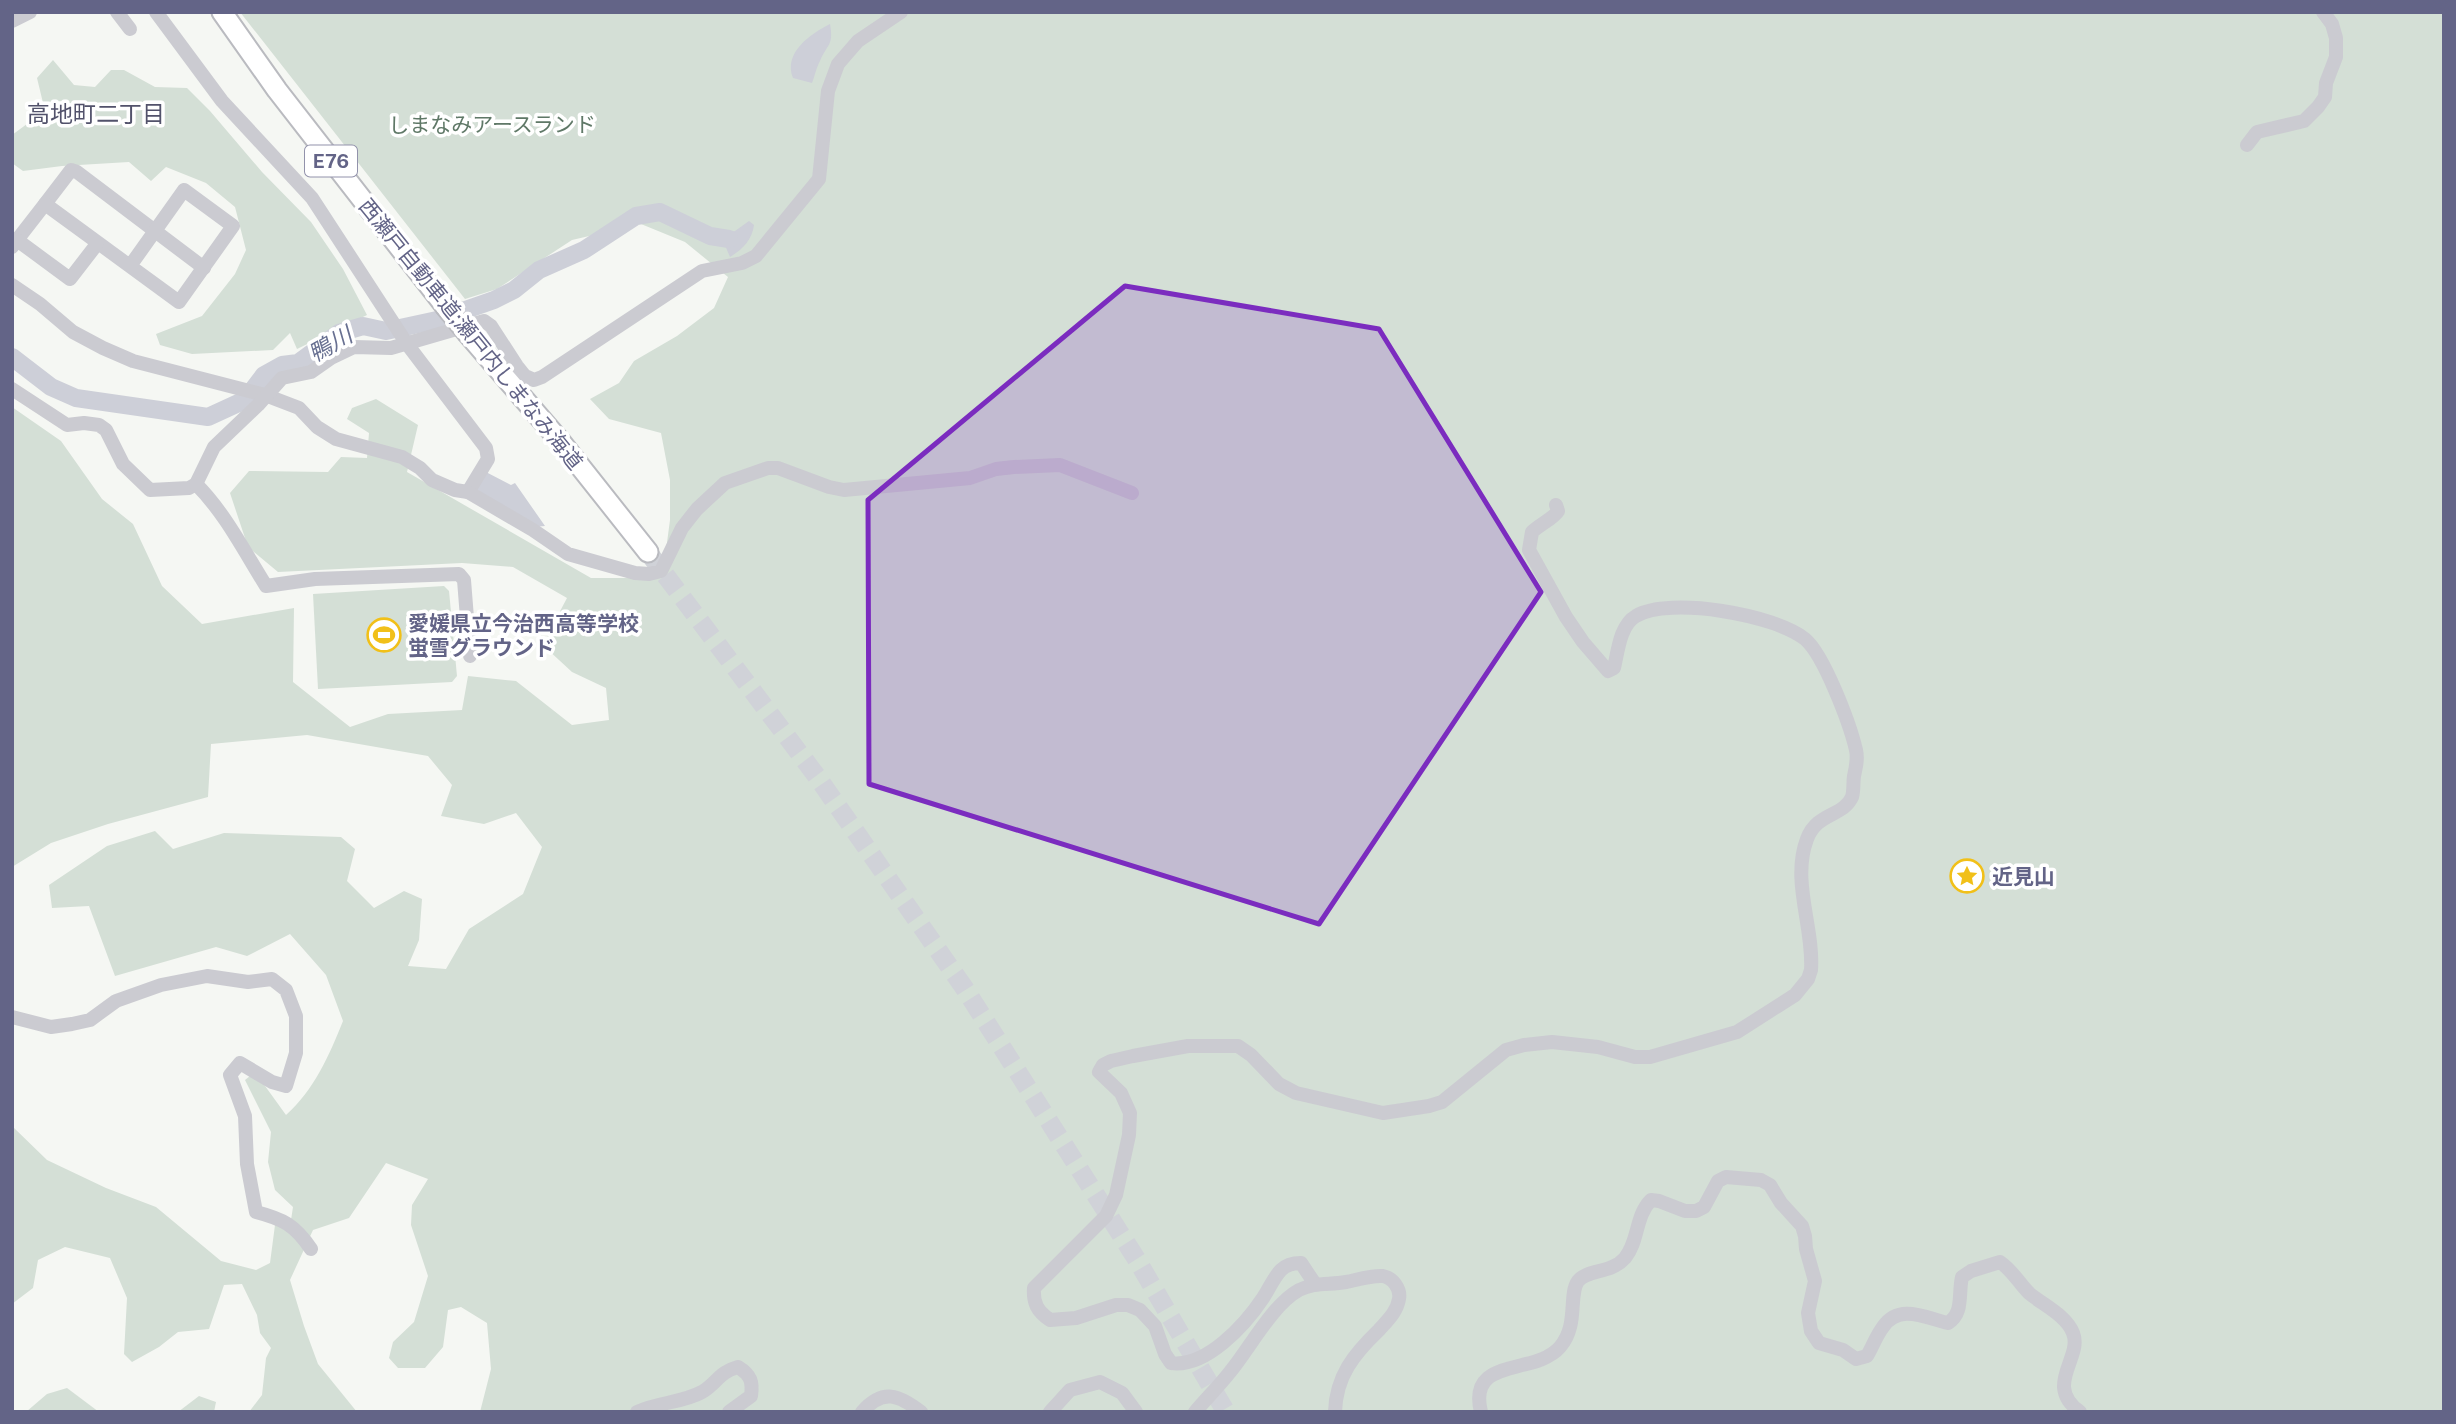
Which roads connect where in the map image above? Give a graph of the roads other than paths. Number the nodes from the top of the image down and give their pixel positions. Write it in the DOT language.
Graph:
graph roads {
  1 [pos="30,12"];
  2 [pos="117,12"];
  3 [pos="156,12"];
  4 [pos="222,12"];
  5 [pos="901,12"];
  6 [pos="2323,12"];
  7 [pos="12,21"];
  8 [pos="130,29"];
  9 [pos="2247,145"];
  10 [pos="45,204"];
  11 [pos="154,232"];
  12 [pos="15,244"];
  13 [pos="97,244"];
  14 [pos="130,266"];
  15 [pos="204,268"];
  16 [pos="12,285"];
  17 [pos="407,344"];
  18 [pos="12,389"];
  19 [pos="265,395"];
  20 [pos="196,484"];
  21 [pos="468,492"];
  22 [pos="1132,493"];
  23 [pos="1556,505"];
  24 [pos="648,552"];
  25 [pos="470,656"];
  26 [pos="12,1017"];
  27 [pos="311,1248"];
  28 [pos="1315,1284"];
  29 [pos="638,1412"];
  30 [pos="729,1412"];
  31 [pos="862,1412"];
  32 [pos="920,1412"];
  33 [pos="1050,1412"];
  34 [pos="1136,1412"];
  35 [pos="1195,1412"];
  36 [pos="1335,1412"];
  37 [pos="1481,1412"];
  38 [pos="2080,1412"];
  1 -- 7 [label="street"];
  2 -- 8 [label="street"];
  3 -- 17 [label="street"];
  4 -- 24 [label="highway, 西瀬戸自動車道;瀬戸内しまなみ海道 / E76, bridge"];
  5 -- 17 [label="street"];
  6 -- 9 [label="street"];
  10 -- 11 [label="street"];
  10 -- 12 [label="street"];
  10 -- 13 [label="street"];
  11 -- 14 [label="street"];
  11 -- 15 [label="street"];
  11 -- 15 [label="street"];
  12 -- 13 [label="street"];
  13 -- 14 [label="street"];
  14 -- 15 [label="street"];
  16 -- 19 [label="street"];
  17 -- 19 [label="street"];
  17 -- 21 [label="street"];
  18 -- 20 [label="street"];
  19 -- 20 [label="street"];
  19 -- 21 [label="street"];
  20 -- 25 [label="street"];
  21 -- 22 [label="street"];
  23 -- 28 [label="street"];
  26 -- 27 [label="street"];
  28 -- 35 [label="street"];
  28 -- 36 [label="street"];
  29 -- 30 [label="street"];
  31 -- 32 [label="street"];
  33 -- 34 [label="street"];
  37 -- 38 [label="street"];
}
